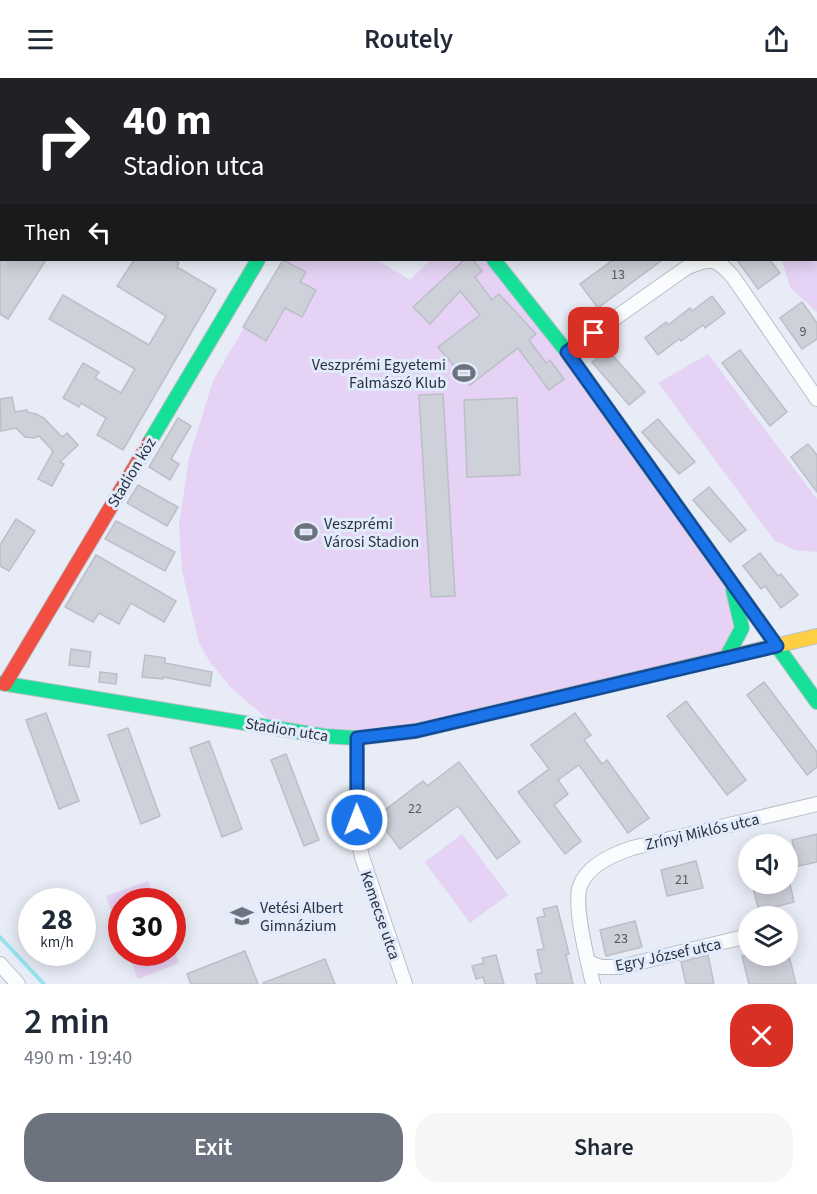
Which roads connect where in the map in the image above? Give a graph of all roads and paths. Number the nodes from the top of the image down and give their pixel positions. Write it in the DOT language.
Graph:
graph roads {
  1 [pos="257,261"];
  2 [pos="495,261"];
  3 [pos="700,261"];
  4 [pos="709,261"];
  5 [pos="683,264"];
  6 [pos="567,352"];
  7 [pos="817,399"];
  8 [pos="731,580"];
  9 [pos="817,636"];
  10 [pos="777,646"];
  11 [pos="726,658"];
  12 [pos="2,683"];
  13 [pos="817,702"];
  14 [pos="357,738"];
  15 [pos="817,804"];
  16 [pos="738,938"];
  17 [pos="588,962"];
  18 [pos="0,964"];
  19 [pos="18,984"];
  20 [pos="405,984"];
  21 [pos="593,984"];
  1 -- 12 [label="street, Stadion köz"];
  2 -- 6 [label="street"];
  3 -- 5 [label="street"];
  4 -- 7 [label="street"];
  5 -- 6 [label="street"];
  6 -- 8 [label="street"];
  8 -- 10 [label="street"];
  8 -- 11 [label="street"];
  9 -- 10 [label="street, Stadion utca"];
  10 -- 11 [label="street, Stadion utca"];
  10 -- 13 [label="street"];
  11 -- 14 [label="street, Stadion utca"];
  12 -- 14 [label="street, Stadion utca"];
  14 -- 20 [label="street, Kemecse utca"];
  15 -- 17 [label="street, Zrínyi Miklós utca"];
  16 -- 17 [label="street, Egry József utca"];
  17 -- 21 [label="street"];
  18 -- 19 [label="street"];
}
